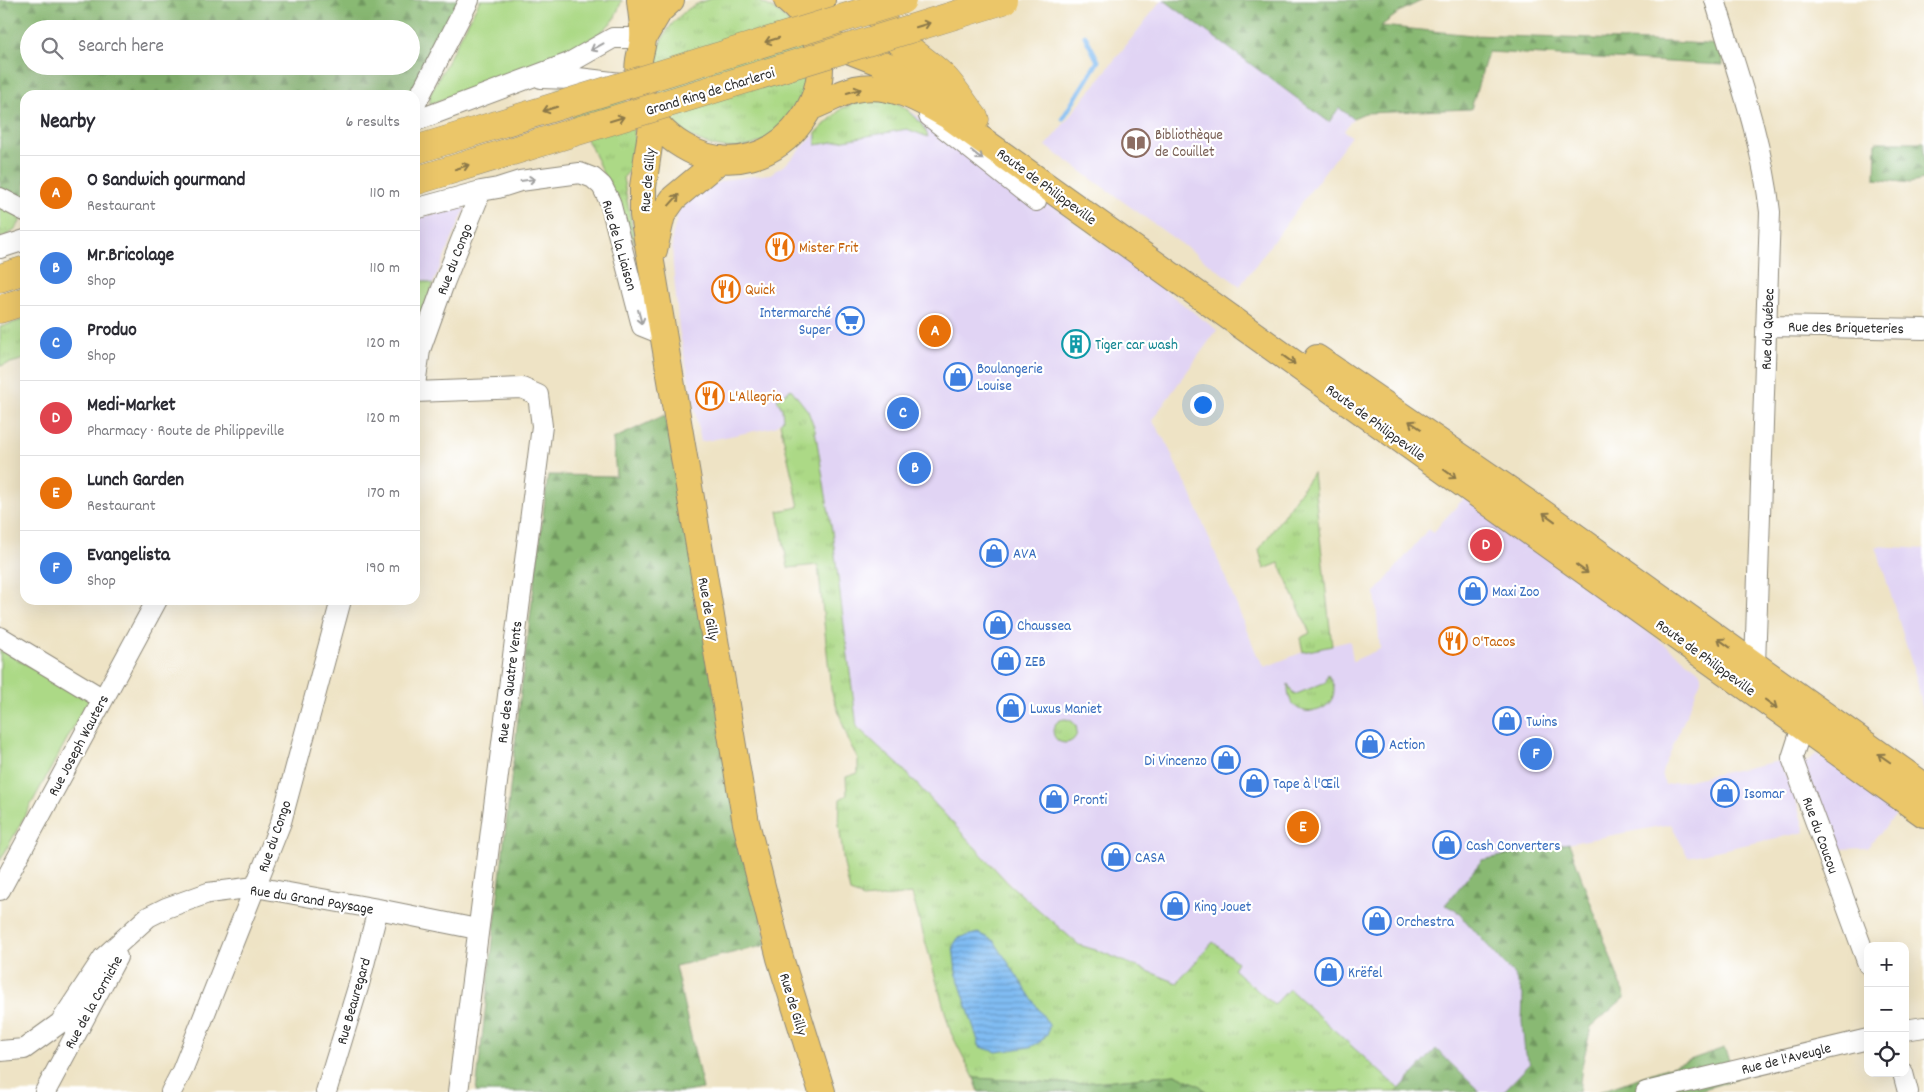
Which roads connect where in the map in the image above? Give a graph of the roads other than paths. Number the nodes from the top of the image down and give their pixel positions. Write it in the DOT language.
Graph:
graph roads {
  1 [pos="469,0"];
  2 [pos="640,0"];
  3 [pos="671,0"];
  4 [pos="822,0"];
  5 [pos="860,0"];
  6 [pos="876,0"];
  7 [pos="902,0"];
  8 [pos="1004,0"];
  9 [pos="1714,0"];
  10 [pos="792,4"];
  11 [pos="644,38"];
  12 [pos="815,39"];
  13 [pos="534,77"];
  14 [pos="639,83"];
  15 [pos="899,90"];
  16 [pos="420,95"];
  17 [pos="811,107"];
  18 [pos="653,118"];
  19 [pos="420,119"];
  20 [pos="975,119"];
  21 [pos="420,148"];
  22 [pos="722,159"];
  23 [pos="420,179"];
  24 [pos="481,191"];
  25 [pos="0,198"];
  26 [pos="1036,201"];
  27 [pos="20,208"];
  28 [pos="420,208"];
  29 [pos="20,242"];
  30 [pos="0,248"];
  31 [pos="652,261"];
  32 [pos="20,272"];
  33 [pos="0,278"];
  34 [pos="20,303"];
  35 [pos="0,309"];
  36 [pos="1768,326"];
  37 [pos="1924,329"];
  38 [pos="662,334"];
  39 [pos="420,350"];
  40 [pos="420,392"];
  41 [pos="154,605"];
  42 [pos="340,605"];
  43 [pos="0,638"];
  44 [pos="1752,677"];
  45 [pos="103,698"];
  46 [pos="1808,718"];
  47 [pos="1924,786"];
  48 [pos="1924,814"];
  49 [pos="255,887"];
  50 [pos="0,890"];
  51 [pos="378,909"];
  52 [pos="148,917"];
  53 [pos="477,929"];
  54 [pos="1864,953"];
  55 [pos="1924,1027"];
  56 [pos="1909,1029"];
  57 [pos="1864,1040"];
  58 [pos="0,1051"];
  59 [pos="1905,1077"];
  60 [pos="44,1092"];
  61 [pos="172,1092"];
  62 [pos="326,1092"];
  63 [pos="458,1092"];
  64 [pos="822,1092"];
  65 [pos="1646,1092"];
  66 [pos="1908,1092"];
  1 -- 16 [label="street"];
  2 -- 11 [label="main road"];
  3 -- 11 [label="main road"];
  4 -- 10 [label="main road"];
  5 -- 12 [label="highway"];
  6 -- 20 [label="highway"];
  7 -- 21 [label="highway, Grand Ring de Charleroi, one-way, bridge"];
  23 -- 8 [label="highway, Grand Ring de Charleroi, one-way, bridge"];
  9 -- 36 [label="street, Rue du Québec"];
  10 -- 12 [label="main road"];
  11 -- 13 [label="street, one-way"];
  11 -- 14 [label="main road"];
  12 -- 17 [label="main road"];
  12 -- 20 [label="main road, Route de Philippeville"];
  13 -- 14 [label="street"];
  13 -- 19 [label="street"];
  14 -- 18 [label="main road"];
  17 -- 15 [label="main road, Route de Philippeville, one-way"];
  15 -- 26 [label="street, one-way"];
  15 -- 44 [label="main road, Route de Philippeville, one-way"];
  17 -- 22 [label="main road"];
  18 -- 22 [label="main road"];
  18 -- 31 [label="main road, Rue de Gilly"];
  44 -- 20 [label="main road, Route de Philippeville, one-way"];
  31 -- 22 [label="main road, one-way"];
  24 -- 28 [label="street, Rue de la Liaison"];
  24 -- 38 [label="street, Rue de la Liaison, one-way"];
  24 -- 39 [label="street, Rue du Congo"];
  25 -- 27 [label="street"];
  29 -- 30 [label="street"];
  31 -- 38 [label="main road, Rue de Gilly"];
  32 -- 33 [label="highway"];
  34 -- 35 [label="highway"];
  36 -- 37 [label="street, Rue des Briqueteries"];
  36 -- 44 [label="street, Rue du Québec"];
  38 -- 64 [label="main road, Rue de Gilly"];
  40 -- 53 [label="street, Rue des Quatre Vents"];
  41 -- 45 [label="street, Rue Joseph Wauters"];
  42 -- 49 [label="street, Rue du Congo"];
  43 -- 45 [label="street"];
  44 -- 46 [label="main road, Route de Philippeville"];
  45 -- 50 [label="street, Rue Joseph Wauters"];
  47 -- 46 [label="main road, Route de Philippeville, one-way"];
  46 -- 48 [label="main road, Route de Philippeville"];
  46 -- 54 [label="street, Rue du Coucou"];
  49 -- 51 [label="street, Rue du Grand Paysage"];
  49 -- 52 [label="street, Rue du Grand Paysage"];
  49 -- 61 [label="street, Rue du Congo"];
  51 -- 53 [label="street, Rue du Grand Paysage"];
  51 -- 62 [label="street, Rue Beauregard"];
  52 -- 58 [label="street, Rue du Grand Paysage"];
  52 -- 60 [label="street, Rue de la Corniche"];
  53 -- 63 [label="street, Rue des Quatre Vents"];
  55 -- 56 [label="street"];
  57 -- 65 [label="street, Rue de l'Aveugle"];
  59 -- 66 [label="street"];
}
